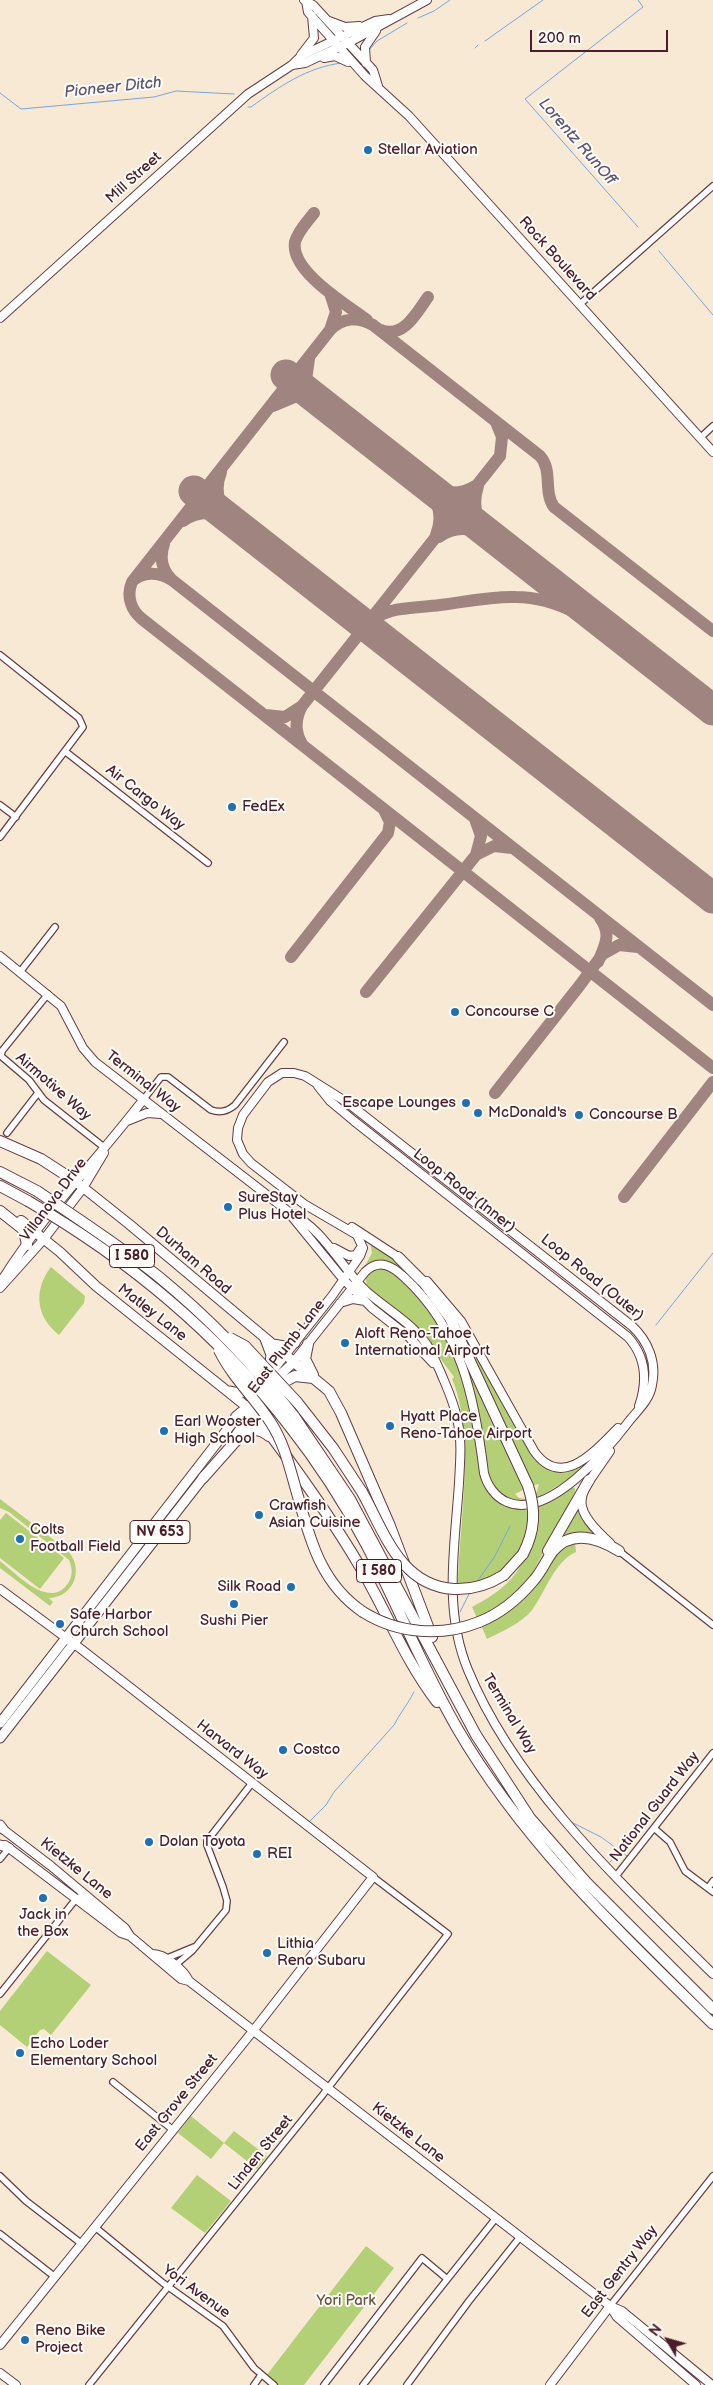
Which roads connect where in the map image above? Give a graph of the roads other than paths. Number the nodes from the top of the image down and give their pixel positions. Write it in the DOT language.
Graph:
graph roads {
  1 [pos="427,0"];
  2 [pos="305,1"];
  3 [pos="312,16"];
  4 [pos="324,17"];
  5 [pos="389,19"];
  6 [pos="365,26"];
  7 [pos="378,28"];
  8 [pos="345,40"];
  9 [pos="336,44"];
  10 [pos="294,62"];
  11 [pos="305,63"];
  12 [pos="366,63"];
  13 [pos="359,70"];
  14 [pos="378,86"];
  15 [pos="713,186"];
  16 [pos="579,304"];
  17 [pos="0,318"];
  18 [pos="713,426"];
  19 [pos="700,438"];
  20 [pos="713,452"];
  21 [pos="0,655"];
  22 [pos="66,752"];
  23 [pos="0,805"];
  24 [pos="16,817"];
  25 [pos="0,837"];
  26 [pos="208,863"];
  27 [pos="55,927"];
  28 [pos="0,956"];
  29 [pos="20,972"];
  30 [pos="48,994"];
  31 [pos="284,1042"];
  32 [pos="38,1093"];
  33 [pos="143,1100"];
  34 [pos="164,1115"];
  35 [pos="126,1122"];
  36 [pos="7,1133"];
  37 [pos="0,1141"];
  38 [pos="105,1148"];
  39 [pos="0,1172"];
  40 [pos="75,1181"];
  41 [pos="0,1186"];
  42 [pos="83,1188"];
  43 [pos="0,1206"];
  44 [pos="0,1211"];
  45 [pos="289,1212"];
  46 [pos="322,1216"];
  47 [pos="354,1234"];
  48 [pos="39,1235"];
  49 [pos="322,1238"];
  50 [pos="26,1245"];
  51 [pos="398,1257"];
  52 [pos="349,1272"];
  53 [pos="344,1279"];
  54 [pos="0,1283"];
  55 [pos="354,1284"];
  56 [pos="0,1288"];
  57 [pos="366,1302"];
  58 [pos="339,1304"];
  59 [pos="216,1336"];
  60 [pos="267,1341"];
  61 [pos="295,1343"];
  62 [pos="308,1344"];
  63 [pos="290,1359"];
  64 [pos="440,1370"];
  65 [pos="268,1376"];
  66 [pos="316,1380"];
  67 [pos="264,1390"];
  68 [pos="230,1391"];
  69 [pos="250,1409"];
  70 [pos="637,1412"];
  71 [pos="290,1419"];
  72 [pos="233,1421"];
  73 [pos="626,1425"];
  74 [pos="275,1442"];
  75 [pos="203,1478"];
  76 [pos="589,1480"];
  77 [pos="187,1504"];
  78 [pos="619,1551"];
  79 [pos="530,1585"];
  80 [pos="0,1588"];
  81 [pos="713,1625"];
  82 [pos="69,1641"];
  83 [pos="436,1660"];
  84 [pos="0,1722"];
  85 [pos="458,1728"];
  86 [pos="0,1738"];
  87 [pos="713,1753"];
  88 [pos="252,1783"];
  89 [pos="1,1827"];
  90 [pos="654,1828"];
  91 [pos="0,1841"];
  92 [pos="4,1846"];
  93 [pos="0,1859"];
  94 [pos="616,1876"];
  95 [pos="373,1877"];
  96 [pos="713,1881"];
  97 [pos="710,1890"];
  98 [pos="76,1899"];
  99 [pos="106,1912"];
  100 [pos="448,1934"];
  101 [pos="130,1936"];
  102 [pos="194,1947"];
  103 [pos="163,1961"];
  104 [pos="175,1966"];
  105 [pos="713,1974"];
  106 [pos="189,1981"];
  107 [pos="1,1990"];
  108 [pos="700,1996"];
  109 [pos="713,2002"];
  110 [pos="713,2009"];
  111 [pos="700,2011"];
  112 [pos="713,2024"];
  113 [pos="253,2031"];
  114 [pos="713,2034"];
  115 [pos="113,2082"];
  116 [pos="328,2088"];
  117 [pos="174,2130"];
  118 [pos="0,2176"];
  119 [pos="713,2176"];
  120 [pos="496,2218"];
  121 [pos="95,2227"];
  122 [pos="0,2234"];
  123 [pos="520,2237"];
  124 [pos="82,2244"];
  125 [pos="55,2277"];
  126 [pos="446,2278"];
  127 [pos="168,2287"];
  128 [pos="610,2306"];
  129 [pos="0,2345"];
  130 [pos="0,2373"];
  131 [pos="261,2375"];
  132 [pos="16,2385"];
  133 [pos="89,2385"];
  134 [pos="254,2385"];
  135 [pos="274,2385"];
  136 [pos="324,2385"];
  137 [pos="363,2385"];
  138 [pos="407,2385"];
  139 [pos="550,2385"];
  140 [pos="696,2385"];
  141 [pos="712,2385"];
  1 -- 5 [label="main road, Mill Street"];
  2 -- 3 [label="main road, Rock Boulevard"];
  2 -- 4 [label="main road, Rock Boulevard"];
  3 -- 9 [label="main road, Rock Boulevard"];
  3 -- 10 [label="main road"];
  4 -- 6 [label="main road"];
  4 -- 8 [label="main road, Rock Boulevard"];
  5 -- 6 [label="main road, Mill Street"];
  5 -- 7 [label="main road, Mill Street"];
  6 -- 8 [label="main road, Mill Street"];
  7 -- 8 [label="main road, Mill Street"];
  7 -- 12 [label="main road"];
  8 -- 9 [label="main road, Mill Street"];
  8 -- 12 [label="main road, Rock Boulevard"];
  9 -- 10 [label="main road, Mill Street"];
  9 -- 11 [label="main road, Mill Street"];
  9 -- 13 [label="main road, Rock Boulevard"];
  10 -- 11 [label="main road, Mill Street"];
  10 -- 17 [label="main road, Mill Street"];
  11 -- 13 [label="main road"];
  12 -- 14 [label="main road, Rock Boulevard"];
  13 -- 14 [label="main road, Rock Boulevard"];
  14 -- 16 [label="main road, Rock Boulevard"];
  15 -- 16 [label="street"];
  16 -- 19 [label="main road, Rock Boulevard"];
  18 -- 19 [label="street"];
  19 -- 20 [label="main road, Rock Boulevard"];
  21 -- 22 [label="street"];
  22 -- 24 [label="street"];
  22 -- 26 [label="street, Air Cargo Way"];
  23 -- 24 [label="street"];
  24 -- 25 [label="street"];
  27 -- 29 [label="street"];
  28 -- 29 [label="main road, Terminal Way"];
  29 -- 30 [label="main road, Terminal Way"];
  30 -- 32 [label="street, Airmotive Way"];
  30 -- 33 [label="main road, Terminal Way"];
  31 -- 33 [label="street"];
  32 -- 36 [label="street"];
  32 -- 38 [label="street, Airmotive Way"];
  33 -- 34 [label="main road, Terminal Way"];
  33 -- 35 [label="main road, Villanova Drive"];
  34 -- 35 [label="main road"];
  34 -- 45 [label="main road, Terminal Way"];
  35 -- 38 [label="main road, Villanova Drive"];
  37 -- 40 [label="highway"];
  38 -- 40 [label="main road, Villanova Drive"];
  38 -- 42 [label="main road, Villanova Drive"];
  39 -- 59 [label="highway, I 580, bridge"];
  40 -- 42 [label="main road, Durham Road"];
  40 -- 48 [label="main road, Villanova Drive"];
  41 -- 59 [label="highway, I 580, bridge"];
  42 -- 48 [label="main road, Villanova Drive"];
  42 -- 60 [label="main road, Durham Road"];
  43 -- 48 [label="highway"];
  44 -- 50 [label="highway"];
  45 -- 49 [label="main road, Terminal Way"];
  45 -- 53 [label="main road, Terminal Way"];
  46 -- 47 [label="main road"];
  46 -- 51 [label="main road"];
  46 -- 70 [label="main road, Loop Road (Outer)"];
  47 -- 49 [label="main road"];
  47 -- 52 [label="main road"];
  48 -- 50 [label="main road, Villanova Drive"];
  48 -- 56 [label="main road, Villanova Drive"];
  48 -- 68 [label="main road, Matley Lane"];
  49 -- 52 [label="main road, Terminal Way"];
  50 -- 54 [label="main road, Villanova Drive"];
  51 -- 59 [label="highway, bridge"];
  51 -- 70 [label="main road"];
  52 -- 53 [label="main road, East Plumb Lane"];
  52 -- 55 [label="main road, Terminal Way"];
  53 -- 55 [label="main road, Terminal Way"];
  53 -- 61 [label="main road, East Plumb Lane"];
  55 -- 57 [label="main road, Terminal Way"];
  55 -- 58 [label="main road, East Plumb Lane"];
  55 -- 64 [label="main road, Terminal Way"];
  55 -- 73 [label="main road, Loop Road (Outer)"];
  57 -- 58 [label="main road"];
  57 -- 64 [label="main road, Terminal Way"];
  58 -- 62 [label="main road, East Plumb Lane"];
  59 -- 71 [label="highway, I 580, bridge"];
  59 -- 79 [label="highway, bridge"];
  60 -- 61 [label="main road"];
  60 -- 63 [label="main road, Durham Road"];
  60 -- 65 [label="main road"];
  61 -- 63 [label="main road, East Plumb Lane"];
  62 -- 63 [label="main road, East Plumb Lane"];
  62 -- 66 [label="highway"];
  63 -- 65 [label="main road, East Plumb Lane"];
  63 -- 66 [label="highway"];
  63 -- 67 [label="main road"];
  64 -- 94 [label="main road, Terminal Way"];
  65 -- 67 [label="main road"];
  66 -- 67 [label="highway"];
  66 -- 83 [label="highway"];
  67 -- 68 [label="main road"];
  67 -- 69 [label="highway"];
  67 -- 69 [label="main road, East Plumb Lane"];
  68 -- 69 [label="main road, Matley Lane"];
  69 -- 72 [label="highway"];
  69 -- 74 [label="highway"];
  69 -- 75 [label="main road, NV 653"];
  70 -- 73 [label="main road, Loop Road (Outer)"];
  71 -- 83 [label="highway, I 580"];
  71 -- 85 [label="highway, I 580"];
  72 -- 77 [label="main road"];
  72 -- 82 [label="main road, NV 653"];
  73 -- 76 [label="main road"];
  74 -- 75 [label="highway"];
  74 -- 85 [label="highway"];
  75 -- 77 [label="main road, NV 653"];
  76 -- 78 [label="main road"];
  76 -- 79 [label="highway"];
  77 -- 82 [label="main road, NV 653"];
  78 -- 79 [label="highway"];
  78 -- 81 [label="street"];
  80 -- 82 [label="main road, Harvard Way"];
  82 -- 84 [label="main road, NV 653"];
  82 -- 86 [label="main road, NV 653"];
  82 -- 88 [label="main road, Harvard Way"];
  83 -- 108 [label="highway, I 580"];
  85 -- 111 [label="highway, I 580"];
  87 -- 90 [label="street, National Guard Way"];
  88 -- 95 [label="main road, Harvard Way"];
  88 -- 102 [label="street"];
  89 -- 99 [label="main road, Kietzke Lane"];
  90 -- 94 [label="street, National Guard Way"];
  90 -- 97 [label="street"];
  91 -- 92 [label="main road, Kietzke Lane"];
  92 -- 93 [label="street"];
  92 -- 98 [label="main road, Kietzke Lane"];
  94 -- 105 [label="main road, Terminal Way"];
  95 -- 100 [label="street, Harvard Way"];
  95 -- 113 [label="main road, East Grove Street"];
  96 -- 97 [label="street"];
  98 -- 99 [label="street"];
  98 -- 101 [label="main road, Kietzke Lane"];
  98 -- 107 [label="street"];
  99 -- 101 [label="main road, Kietzke Lane"];
  100 -- 116 [label="street, Linden Street"];
  101 -- 103 [label="main road, Kietzke Lane"];
  102 -- 103 [label="street"];
  102 -- 104 [label="street"];
  103 -- 104 [label="main road, Kietzke Lane"];
  103 -- 106 [label="main road, Kietzke Lane"];
  104 -- 106 [label="main road, Kietzke Lane"];
  106 -- 113 [label="main road, Kietzke Lane"];
  108 -- 109 [label="highway"];
  108 -- 110 [label="highway, I 580"];
  111 -- 112 [label="highway, I 580"];
  111 -- 114 [label="highway"];
  113 -- 116 [label="main road, Kietzke Lane"];
  113 -- 117 [label="main road, East Grove Street"];
  115 -- 117 [label="street"];
  116 -- 120 [label="main road, Kietzke Lane"];
  116 -- 127 [label="street, Linden Street"];
  117 -- 121 [label="main road, East Grove Street"];
  118 -- 124 [label="street"];
  119 -- 128 [label="street, East Gentry Way"];
  120 -- 123 [label="main road, Kietzke Lane"];
  120 -- 126 [label="street"];
  121 -- 124 [label="main road, East Grove Street"];
  121 -- 127 [label="street, Yori Avenue"];
  122 -- 125 [label="street"];
  123 -- 128 [label="main road, Kietzke Lane"];
  123 -- 138 [label="street"];
  124 -- 125 [label="main road, East Grove Street"];
  125 -- 129 [label="main road, East Grove Street"];
  126 -- 136 [label="street"];
  126 -- 137 [label="street"];
  127 -- 131 [label="street, Yori Avenue"];
  127 -- 133 [label="street, Linden Street"];
  128 -- 139 [label="main road, East Gentry Way"];
  128 -- 140 [label="main road, Kietzke Lane"];
  128 -- 141 [label="main road, Kietzke Lane"];
  130 -- 132 [label="main road"];
  131 -- 134 [label="street"];
  131 -- 135 [label="street, Yori Avenue"];
}
